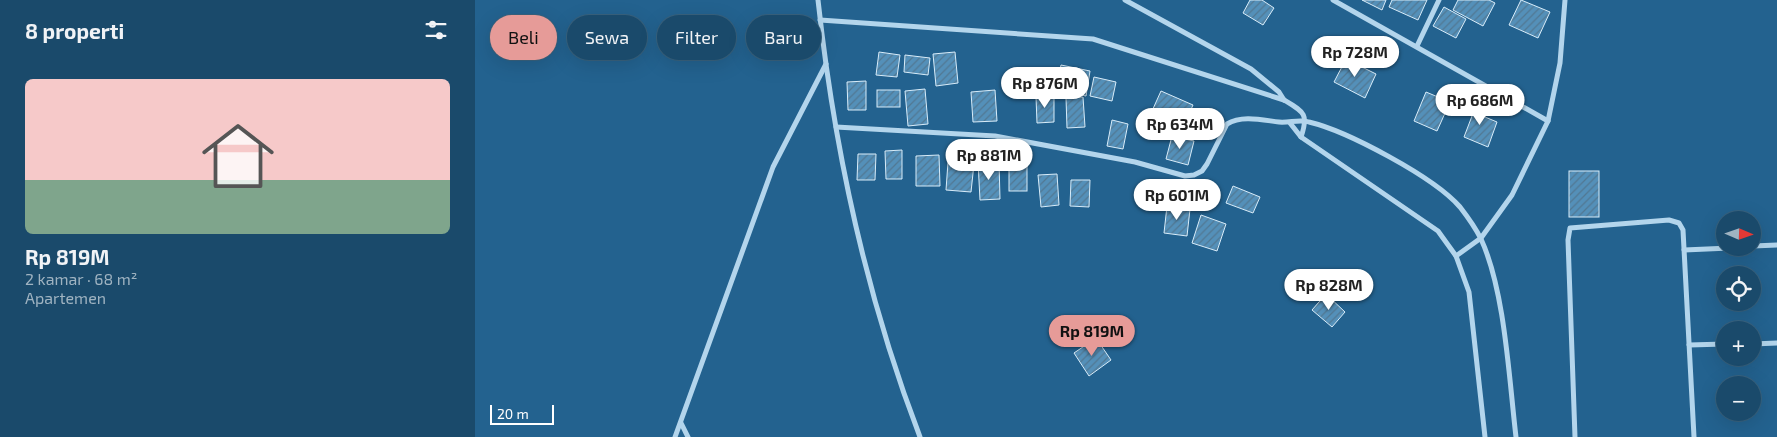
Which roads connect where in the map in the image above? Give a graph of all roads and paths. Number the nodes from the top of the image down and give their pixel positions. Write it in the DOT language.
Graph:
graph roads {
  1 [pos="818,0"];
  2 [pos="1125,0"];
  3 [pos="1333,0"];
  4 [pos="1439,0"];
  5 [pos="1565,0"];
  6 [pos="820,15"];
  7 [pos="821,20"];
  8 [pos="821,27"];
  9 [pos="1417,46"];
  10 [pos="826,63"];
  11 [pos="1285,100"];
  12 [pos="1306,121"];
  13 [pos="1547,121"];
  14 [pos="1290,123"];
  15 [pos="836,127"];
  16 [pos="1301,137"];
  17 [pos="1481,238"];
  18 [pos="1777,244"];
  19 [pos="1761,245"];
  20 [pos="1716,249"];
  21 [pos="1684,250"];
  22 [pos="1457,256"];
  23 [pos="1777,343"];
  24 [pos="1716,344"];
  25 [pos="1761,344"];
  26 [pos="1689,345"];
  27 [pos="681,423"];
  28 [pos="675,437"];
  29 [pos="688,437"];
  30 [pos="921,437"];
  31 [pos="1485,437"];
  32 [pos="1516,437"];
  33 [pos="1575,437"];
  34 [pos="1694,437"];
  1 -- 6 [label="street"];
  2 -- 11 [label="street"];
  3 -- 9 [label="street"];
  4 -- 9 [label="street"];
  5 -- 13 [label="street"];
  7 -- 11 [label="street"];
  8 -- 10 [label="street"];
  9 -- 13 [label="street"];
  10 -- 15 [label="street"];
  10 -- 27 [label="street"];
  11 -- 12 [label="street"];
  12 -- 14 [label="street"];
  12 -- 16 [label="street"];
  12 -- 17 [label="street"];
  13 -- 17 [label="street"];
  14 -- 15 [label="street"];
  14 -- 16 [label="street"];
  15 -- 30 [label="street"];
  16 -- 22 [label="street"];
  17 -- 22 [label="street"];
  17 -- 32 [label="street"];
  18 -- 19 [label="street"];
  20 -- 21 [label="street"];
  21 -- 26 [label="street"];
  21 -- 33 [label="street"];
  22 -- 31 [label="street"];
  23 -- 25 [label="street"];
  24 -- 26 [label="street"];
  26 -- 34 [label="street"];
  27 -- 28 [label="street"];
  27 -- 29 [label="street"];
}
